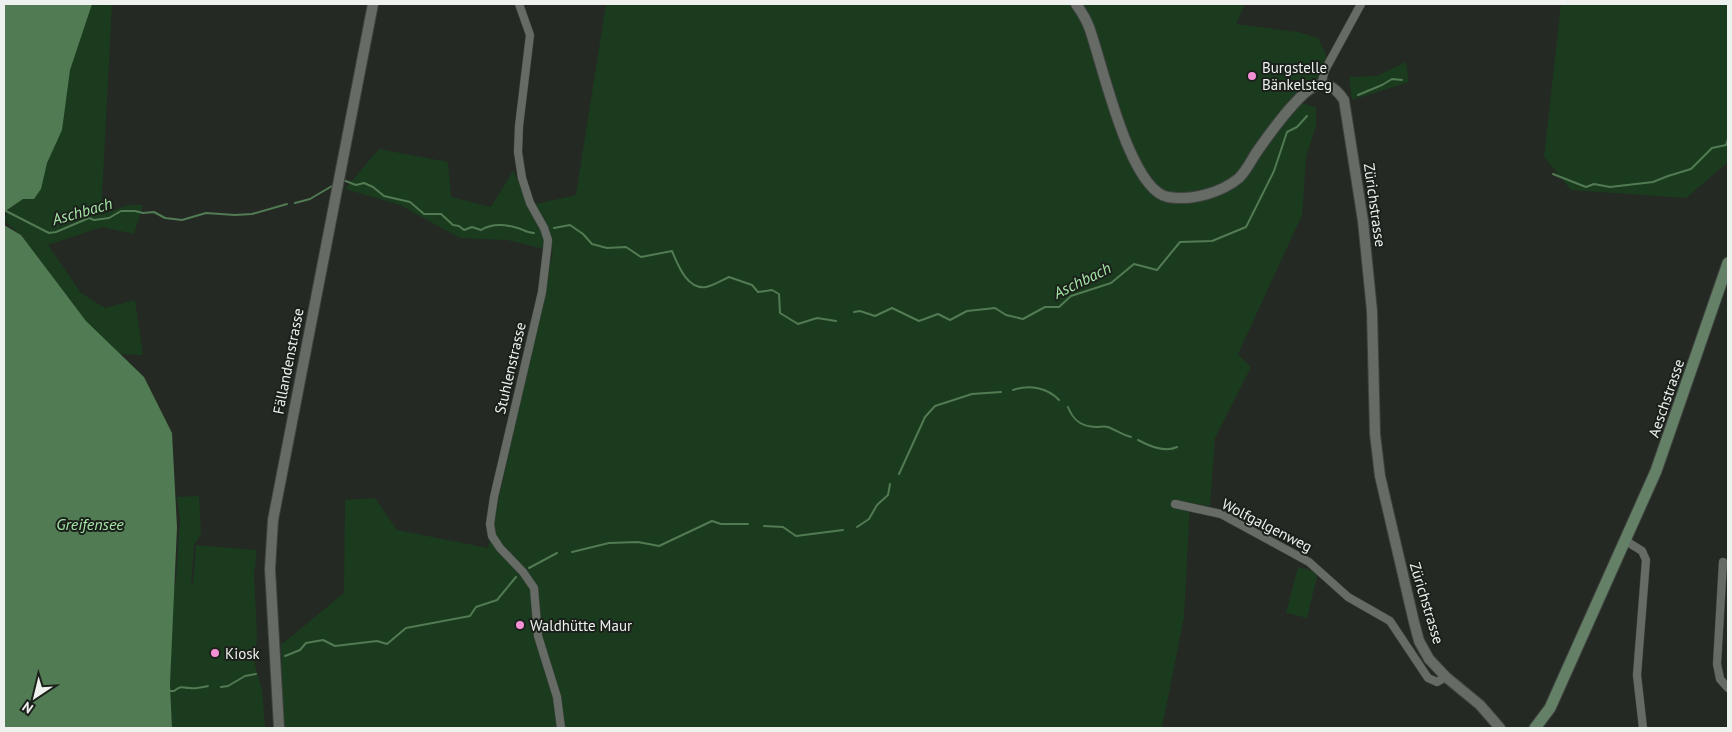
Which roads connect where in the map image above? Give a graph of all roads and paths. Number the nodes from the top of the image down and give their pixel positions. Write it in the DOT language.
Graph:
graph roads {
  1 [pos="372,4"];
  2 [pos="519,4"];
  3 [pos="1076,4"];
  4 [pos="1361,4"];
  5 [pos="1321,85"];
  6 [pos="1728,262"];
  7 [pos="1175,504"];
  8 [pos="1626,541"];
  9 [pos="1724,562"];
  10 [pos="1446,677"];
  11 [pos="1728,688"];
  12 [pos="279,728"];
  13 [pos="561,728"];
  14 [pos="1500,728"];
  15 [pos="1535,728"];
  16 [pos="1642,728"];
  1 -- 12 [label="street, Fällandenstrasse"];
  2 -- 13 [label="street, Stuhlenstrasse"];
  3 -- 5 [label="street"];
  4 -- 5 [label="street"];
  5 -- 10 [label="street, Zürichstrasse"];
  6 -- 8 [label="main road, Aeschstrasse"];
  7 -- 10 [label="street, Wolfgalgenweg"];
  8 -- 15 [label="main road, Aeschstrasse"];
  8 -- 16 [label="street"];
  9 -- 11 [label="street"];
  10 -- 14 [label="street, Zürichstrasse"];
}
